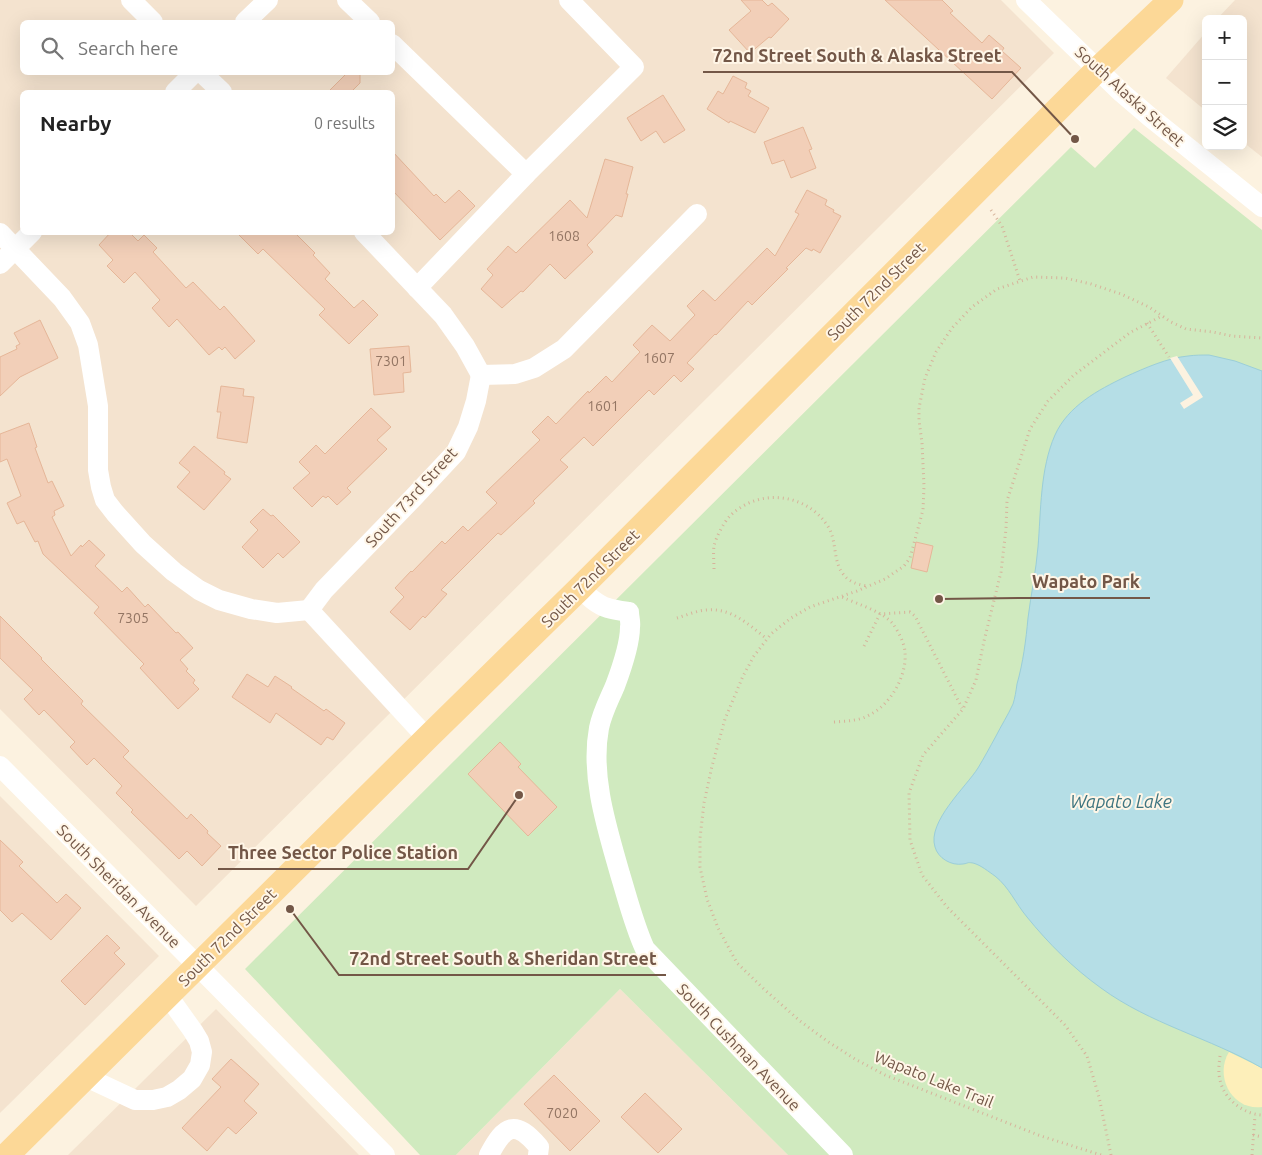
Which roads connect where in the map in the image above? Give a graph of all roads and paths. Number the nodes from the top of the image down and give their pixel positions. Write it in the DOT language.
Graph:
graph roads {
  1 [pos="131,0"];
  2 [pos="268,0"];
  3 [pos="347,0"];
  4 [pos="569,0"];
  5 [pos="1026,0"];
  6 [pos="1171,0"];
  7 [pos="151,20"];
  8 [pos="247,20"];
  9 [pos="368,20"];
  10 [pos="395,47"];
  11 [pos="1098,69"];
  12 [pos="192,75"];
  13 [pos="204,75"];
  14 [pos="177,90"];
  15 [pos="220,90"];
  16 [pos="526,174"];
  17 [pos="1262,207"];
  18 [pos="991,210"];
  19 [pos="696,214"];
  20 [pos="0,233"];
  21 [pos="29,235"];
  22 [pos="367,235"];
  23 [pos="16,248"];
  24 [pos="0,264"];
  25 [pos="1020,281"];
  26 [pos="417,288"];
  27 [pos="1162,316"];
  28 [pos="1147,323"];
  29 [pos="1262,338"];
  30 [pos="1170,357"];
  31 [pos="482,375"];
  32 [pos="714,569"];
  33 [pos="873,585"];
  34 [pos="580,588"];
  35 [pos="841,596"];
  36 [pos="309,610"];
  37 [pos="880,614"];
  38 [pos="677,618"];
  39 [pos="767,639"];
  40 [pos="864,646"];
  41 [pos="963,709"];
  42 [pos="834,722"];
  43 [pos="427,738"];
  44 [pos="0,766"];
  45 [pos="198,966"];
  46 [pos="168,996"];
  47 [pos="1220,1056"];
  48 [pos="86,1078"];
  49 [pos="1255,1115"];
  50 [pos="1262,1115"];
  51 [pos="1254,1135"];
  52 [pos="1262,1137"];
  53 [pos="7,1155"];
  54 [pos="385,1155"];
  55 [pos="489,1155"];
  56 [pos="538,1155"];
  57 [pos="843,1155"];
  58 [pos="1101,1155"];
  59 [pos="1111,1155"];
  60 [pos="1252,1155"];
  1 -- 7 [label="street"];
  2 -- 8 [label="street"];
  3 -- 9 [label="street"];
  4 -- 16 [label="street"];
  5 -- 11 [label="street, South Alaska Street"];
  6 -- 11 [label="main road, South 72nd Street"];
  10 -- 16 [label="street"];
  11 -- 17 [label="street, South Alaska Street"];
  11 -- 34 [label="main road, South 72nd Street"];
  12 -- 14 [label="street"];
  13 -- 15 [label="street"];
  16 -- 26 [label="street"];
  18 -- 25 [label="path"];
  19 -- 31 [label="street"];
  20 -- 23 [label="street"];
  21 -- 23 [label="street"];
  22 -- 26 [label="street"];
  23 -- 24 [label="street"];
  23 -- 36 [label="street"];
  25 -- 27 [label="path, Wapato Lake Trail"];
  25 -- 33 [label="path, Wapato Lake Trail"];
  26 -- 31 [label="street"];
  27 -- 28 [label="path"];
  27 -- 29 [label="path, Wapato Lake Trail"];
  28 -- 30 [label="path"];
  28 -- 41 [label="path"];
  31 -- 36 [label="street, South 73rd Street"];
  32 -- 33 [label="path"];
  33 -- 35 [label="path, Wapato Lake Trail"];
  34 -- 43 [label="main road, South 72nd Street"];
  34 -- 57 [label="street, South Cushman Avenue"];
  35 -- 37 [label="path"];
  35 -- 39 [label="path, Wapato Lake Trail"];
  36 -- 43 [label="street"];
  37 -- 40 [label="path"];
  37 -- 41 [label="path"];
  37 -- 42 [label="path"];
  38 -- 39 [label="path"];
  39 -- 58 [label="path, Wapato Lake Trail"];
  41 -- 59 [label="path"];
  43 -- 45 [label="main road, South 72nd Street"];
  44 -- 45 [label="street, South Sheridan Avenue"];
  45 -- 46 [label="main road, South 72nd Street"];
  45 -- 54 [label="street, South Sheridan Avenue"];
  46 -- 48 [label="main road, South 72nd Street"];
  46 -- 48 [label="street"];
  47 -- 49 [label="path"];
  48 -- 53 [label="main road, South 72nd Street"];
  49 -- 50 [label="path"];
  49 -- 51 [label="path"];
  51 -- 52 [label="path"];
  51 -- 60 [label="path"];
  55 -- 56 [label="street"];
}
